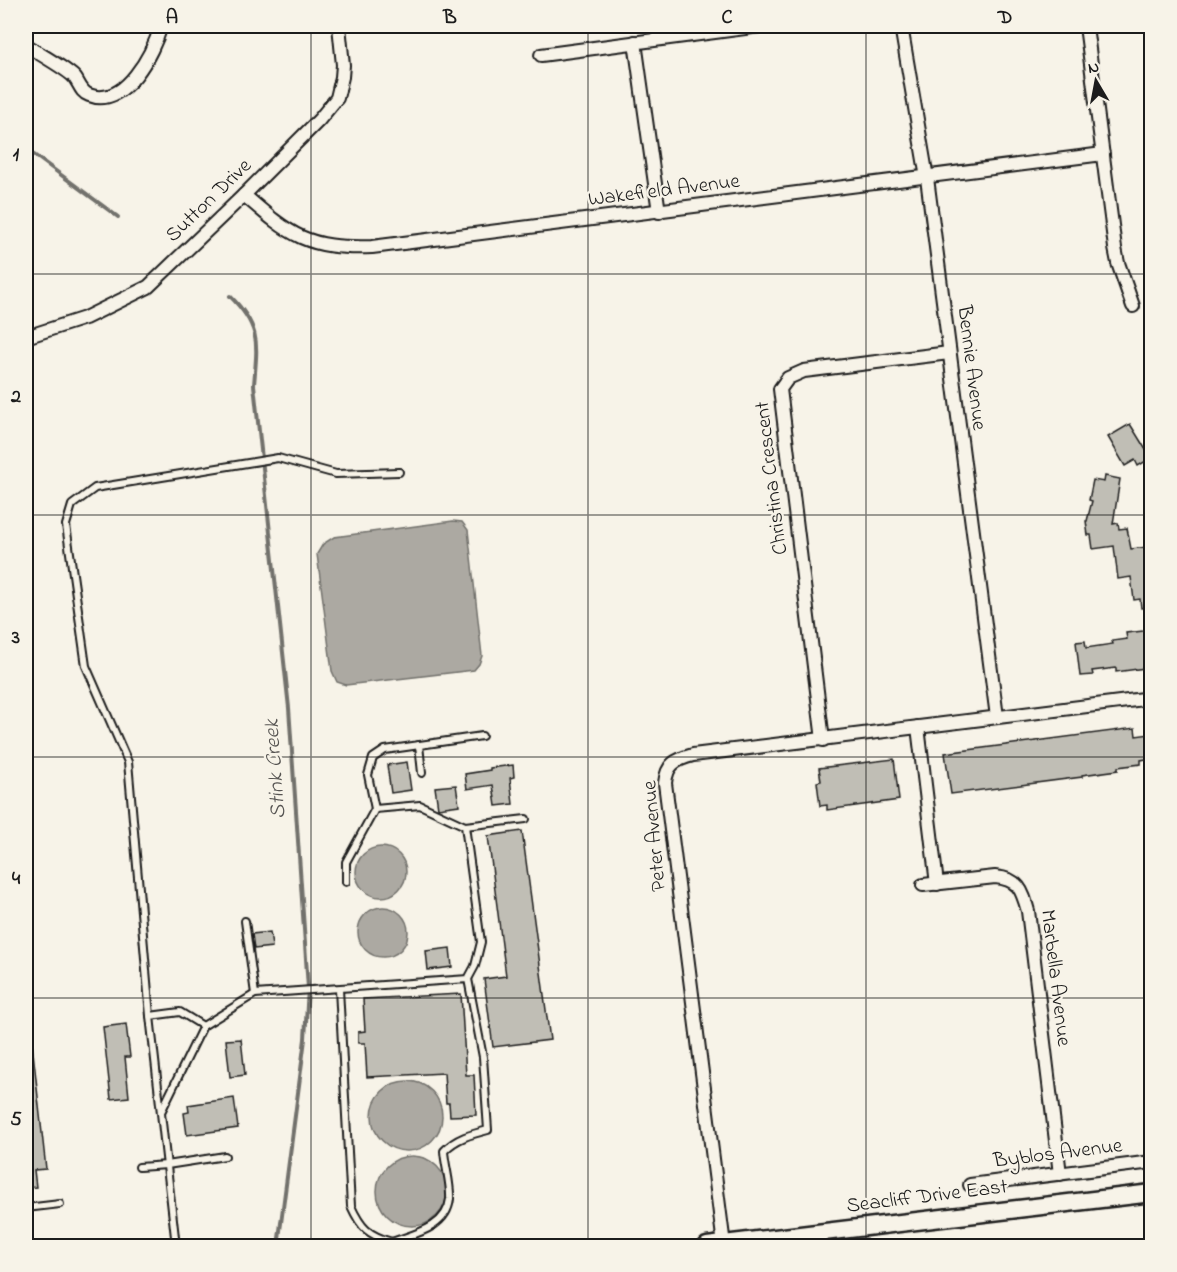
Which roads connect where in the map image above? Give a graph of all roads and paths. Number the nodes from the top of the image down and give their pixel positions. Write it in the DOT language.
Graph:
graph roads {
  1 [pos="161,26"];
  2 [pos="339,26"];
  3 [pos="760,26"];
  4 [pos="901,26"];
  5 [pos="1086,26"];
  6 [pos="635,42"];
  7 [pos="26,45"];
  8 [pos="541,55"];
  9 [pos="1103,154"];
  10 [pos="927,178"];
  11 [pos="244,195"];
  12 [pos="659,212"];
  13 [pos="1133,306"];
  14 [pos="27,333"];
  15 [pos="949,353"];
  16 [pos="399,472"];
  17 [pos="1152,698"];
  18 [pos="997,717"];
  19 [pos="918,727"];
  20 [pos="482,736"];
  21 [pos="823,740"];
  22 [pos="419,745"];
  23 [pos="422,773"];
  24 [pos="375,809"];
  25 [pos="526,819"];
  26 [pos="465,826"];
  27 [pos="346,882"];
  28 [pos="937,884"];
  29 [pos="923,885"];
  30 [pos="245,921"];
  31 [pos="468,979"];
  32 [pos="339,989"];
  33 [pos="255,994"];
  34 [pos="150,1016"];
  35 [pos="203,1026"];
  36 [pos="160,1113"];
  37 [pos="225,1156"];
  38 [pos="1152,1162"];
  39 [pos="166,1166"];
  40 [pos="139,1167"];
  41 [pos="1060,1174"];
  42 [pos="970,1185"];
  43 [pos="1152,1193"];
  44 [pos="60,1204"];
  45 [pos="26,1208"];
  46 [pos="392,1244"];
  47 [pos="176,1246"];
  48 [pos="716,1246"];
  1 -- 7 [label="street"];
  2 -- 11 [label="street, Sutton Drive"];
  3 -- 6 [label="street"];
  4 -- 10 [label="street, Bennie Avenue"];
  5 -- 9 [label="street"];
  6 -- 8 [label="street"];
  6 -- 12 [label="street"];
  9 -- 10 [label="street, Wakefield Avenue"];
  9 -- 13 [label="street"];
  10 -- 12 [label="street, Wakefield Avenue"];
  10 -- 15 [label="street, Bennie Avenue"];
  11 -- 12 [label="street, Wakefield Avenue"];
  11 -- 14 [label="street, Sutton Drive"];
  15 -- 18 [label="street, Bennie Avenue"];
  15 -- 21 [label="street, Christina Crescent"];
  16 -- 34 [label="lane"];
  17 -- 18 [label="street, Peter Avenue"];
  18 -- 19 [label="street, Peter Avenue"];
  19 -- 21 [label="street, Peter Avenue"];
  19 -- 28 [label="street"];
  20 -- 22 [label="lane"];
  21 -- 48 [label="street, Peter Avenue"];
  22 -- 23 [label="lane"];
  22 -- 24 [label="lane"];
  24 -- 26 [label="lane"];
  24 -- 27 [label="lane"];
  25 -- 26 [label="lane"];
  26 -- 31 [label="lane"];
  28 -- 29 [label="street, Marbella Avenue"];
  28 -- 41 [label="street, Marbella Avenue"];
  30 -- 33 [label="lane"];
  31 -- 32 [label="lane"];
  31 -- 46 [label="lane"];
  32 -- 33 [label="lane"];
  32 -- 46 [label="lane"];
  33 -- 35 [label="lane"];
  34 -- 35 [label="lane"];
  34 -- 36 [label="lane"];
  35 -- 36 [label="lane"];
  36 -- 39 [label="lane"];
  37 -- 39 [label="lane"];
  38 -- 41 [label="street, Byblos Avenue"];
  39 -- 40 [label="lane"];
  39 -- 47 [label="lane"];
  41 -- 42 [label="street, Byblos Avenue"];
  43 -- 48 [label="main road, Seacliff Drive East"];
  44 -- 45 [label="lane"];
}
